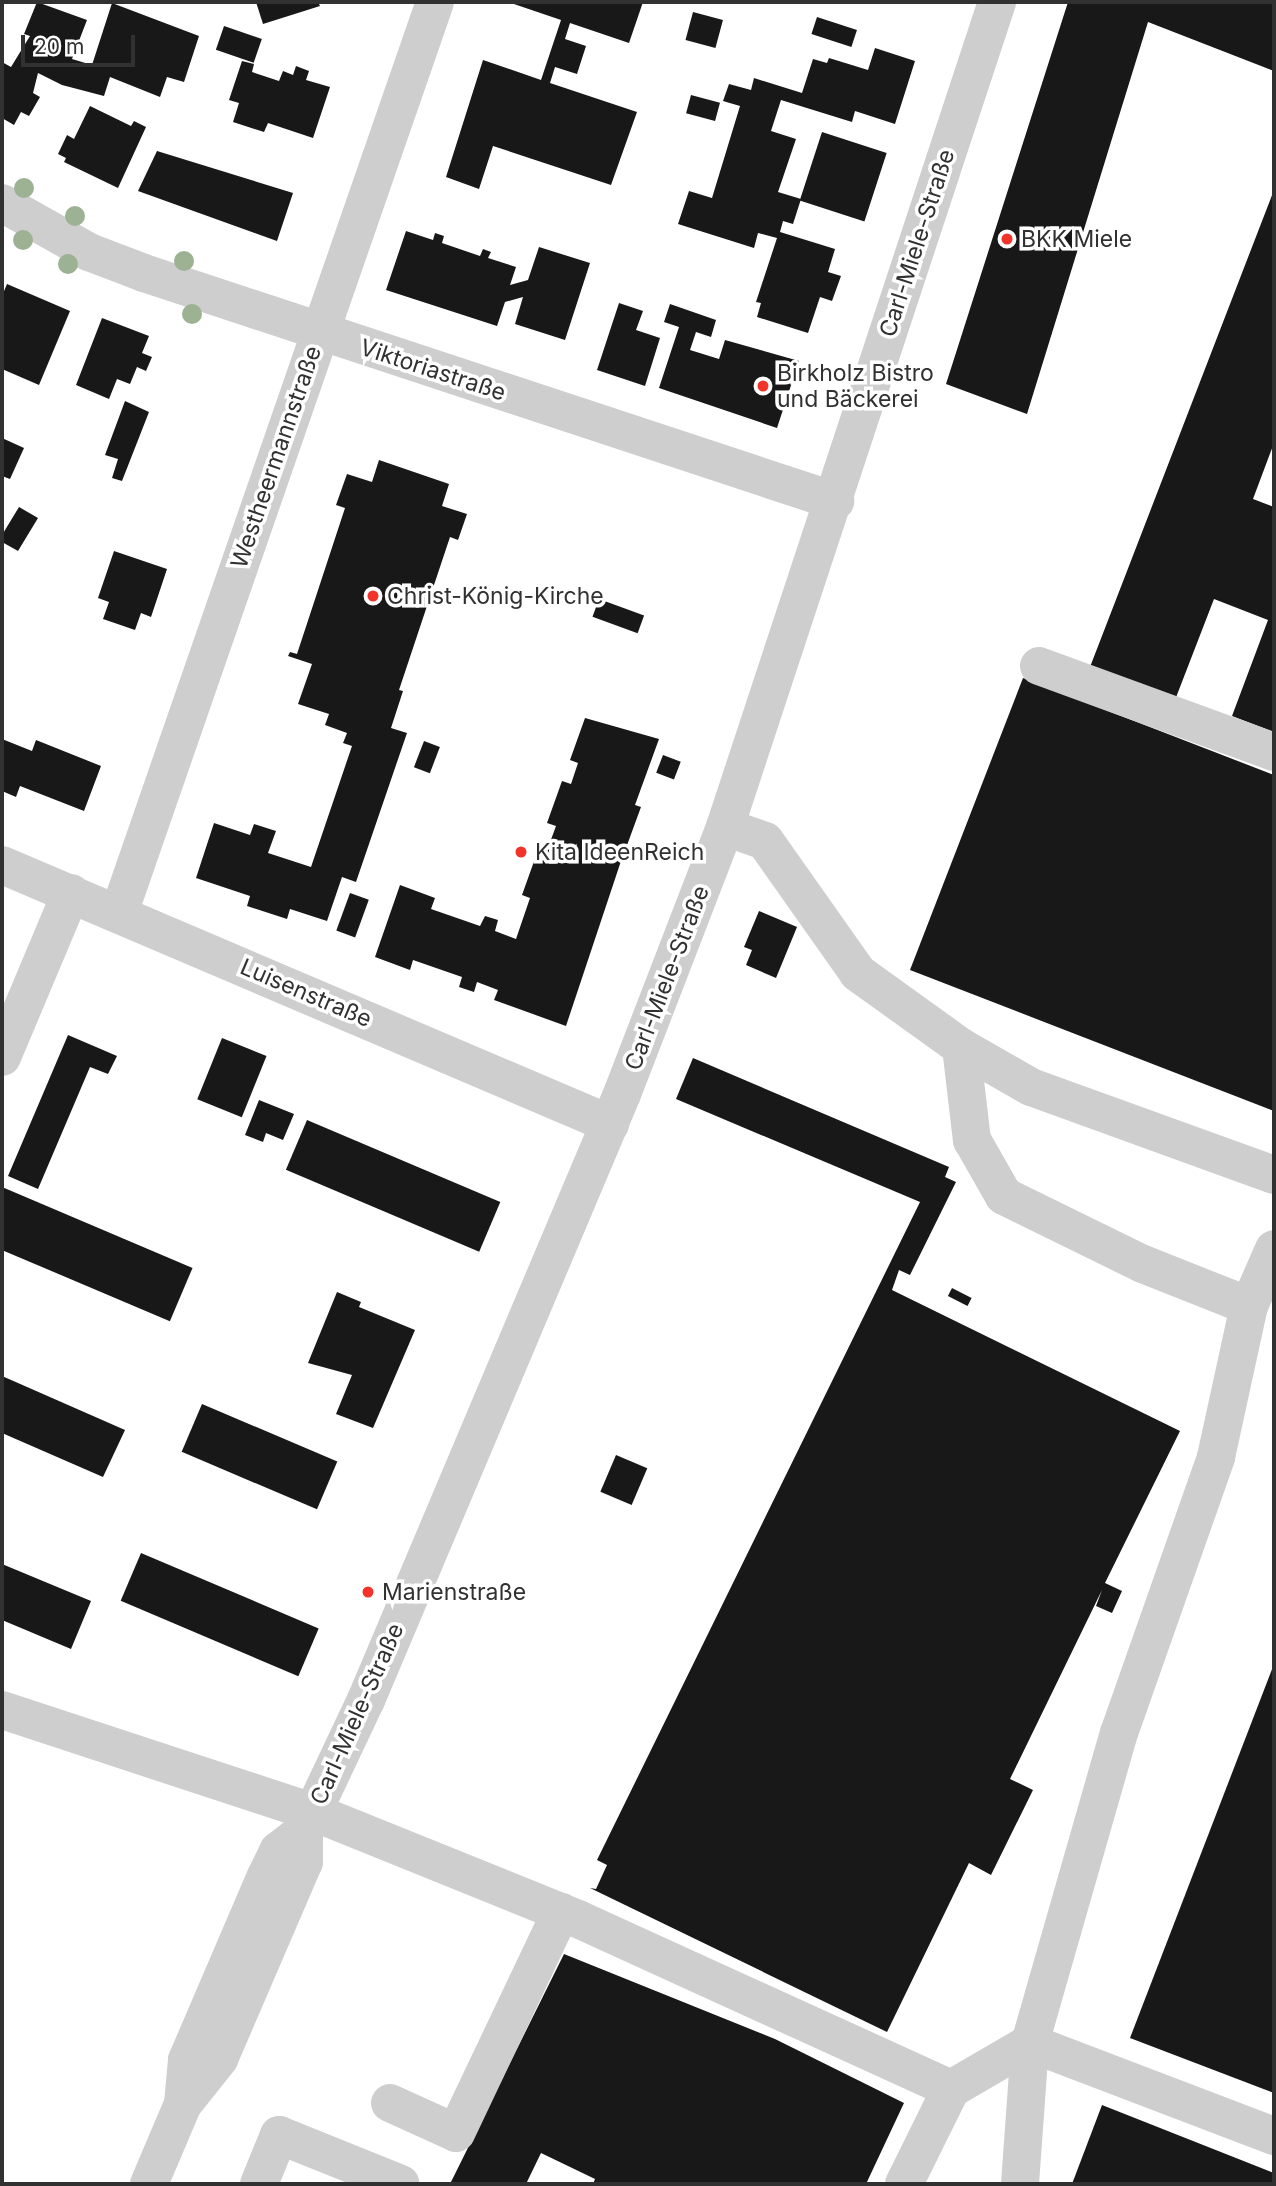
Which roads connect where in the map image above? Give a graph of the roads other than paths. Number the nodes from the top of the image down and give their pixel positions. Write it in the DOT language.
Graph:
graph roads {
  1 [pos="435,2"];
  2 [pos="992,8"];
  3 [pos="2,203"];
  4 [pos="319,333"];
  5 [pos="835,501"];
  6 [pos="1039,666"];
  7 [pos="1274,752"];
  8 [pos="725,827"];
  9 [pos="2,864"];
  10 [pos="71,893"];
  11 [pos="119,913"];
  12 [pos="961,1047"];
  13 [pos="2,1057"];
  14 [pos="610,1124"];
  15 [pos="1274,1175"];
  16 [pos="1274,1249"];
  17 [pos="1249,1306"];
  18 [pos="2,1710"];
  19 [pos="308,1822"];
  20 [pos="561,1912"];
  21 [pos="1030,2043"];
  22 [pos="951,2089"];
  23 [pos="390,2103"];
  24 [pos="1274,2136"];
  25 [pos="149,2184"];
  26 [pos="259,2184"];
  27 [pos="401,2184"];
  28 [pos="904,2184"];
  29 [pos="1020,2184"];
  1 -- 4 [label="street, Westheermannstraße"];
  2 -- 5 [label="street, Carl-Miele-Straße"];
  3 -- 4 [label="street, Viktoriastraße"];
  4 -- 5 [label="street, Viktoriastraße"];
  4 -- 11 [label="street, Westheermannstraße"];
  5 -- 8 [label="street, Carl-Miele-Straße"];
  6 -- 7 [label="street"];
  8 -- 12 [label="street"];
  8 -- 14 [label="street, Carl-Miele-Straße"];
  9 -- 10 [label="street, Luisenstraße"];
  10 -- 11 [label="street, Luisenstraße"];
  10 -- 13 [label="street"];
  11 -- 14 [label="street, Luisenstraße"];
  12 -- 15 [label="street"];
  12 -- 17 [label="street"];
  14 -- 19 [label="street, Carl-Miele-Straße"];
  16 -- 17 [label="street"];
  17 -- 21 [label="street"];
  18 -- 19 [label="street"];
  19 -- 20 [label="street"];
  19 -- 25 [label="street, Carl-Miele-Straße"];
  20 -- 22 [label="street"];
  20 -- 23 [label="street"];
  21 -- 22 [label="street"];
  21 -- 24 [label="street"];
  21 -- 29 [label="street"];
  22 -- 28 [label="street"];
  26 -- 27 [label="street"];
}
